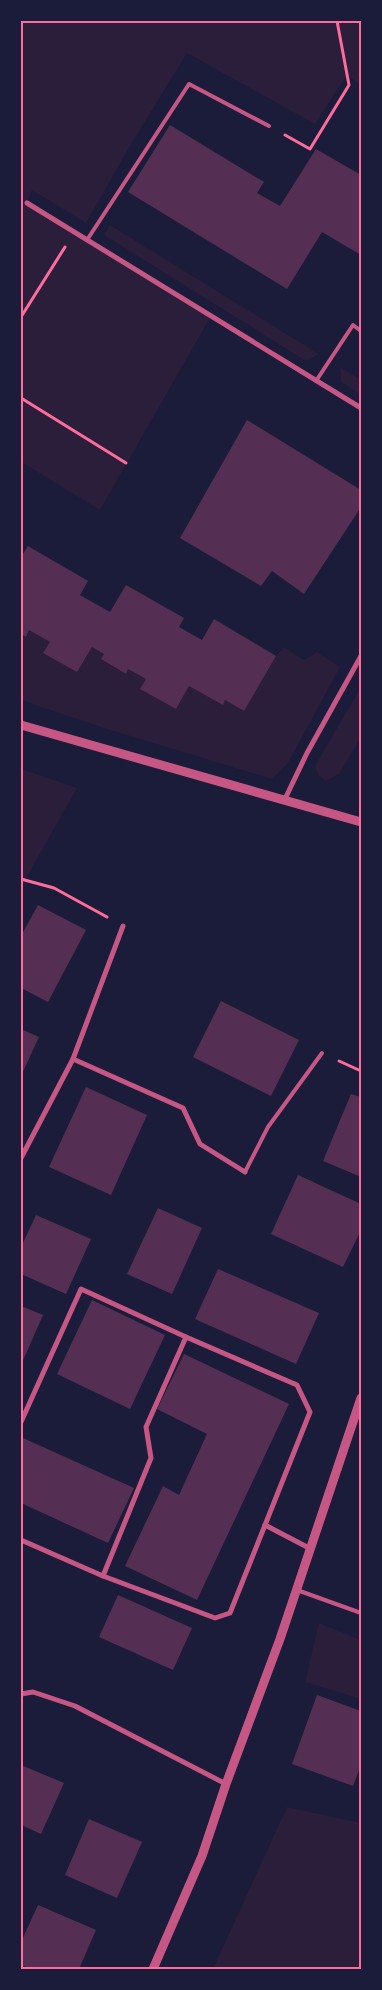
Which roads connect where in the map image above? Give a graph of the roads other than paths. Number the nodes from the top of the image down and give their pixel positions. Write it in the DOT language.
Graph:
graph roads {
  1 [pos="269,126"];
  2 [pos="27,203"];
  3 [pos="87,240"];
  4 [pos="361,331"];
  5 [pos="316,381"];
  6 [pos="361,408"];
  7 [pos="361,656"];
  8 [pos="21,725"];
  9 [pos="284,801"];
  10 [pos="361,822"];
  11 [pos="123,926"];
  12 [pos="322,1053"];
  13 [pos="73,1059"];
  14 [pos="21,1158"];
  15 [pos="245,1172"];
  16 [pos="186,1337"];
  17 [pos="361,1398"];
  18 [pos="21,1422"];
  19 [pos="265,1525"];
  20 [pos="21,1540"];
  21 [pos="309,1548"];
  22 [pos="103,1576"];
  23 [pos="297,1590"];
  24 [pos="361,1613"];
  25 [pos="21,1694"];
  26 [pos="226,1784"];
  27 [pos="154,1969"];
  1 -- 3 [label="lane"];
  2 -- 3 [label="street"];
  3 -- 5 [label="street"];
  4 -- 5 [label="lane"];
  5 -- 6 [label="street"];
  7 -- 9 [label="street"];
  8 -- 9 [label="street"];
  9 -- 10 [label="street"];
  11 -- 13 [label="street"];
  12 -- 15 [label="lane"];
  13 -- 14 [label="street"];
  13 -- 15 [label="street"];
  16 -- 18 [label="street"];
  16 -- 19 [label="street"];
  16 -- 22 [label="street"];
  17 -- 21 [label="street"];
  19 -- 21 [label="street"];
  19 -- 22 [label="street"];
  20 -- 22 [label="street"];
  21 -- 23 [label="street"];
  23 -- 24 [label="lane"];
  23 -- 26 [label="street"];
  25 -- 26 [label="street"];
  26 -- 27 [label="street"];
}
